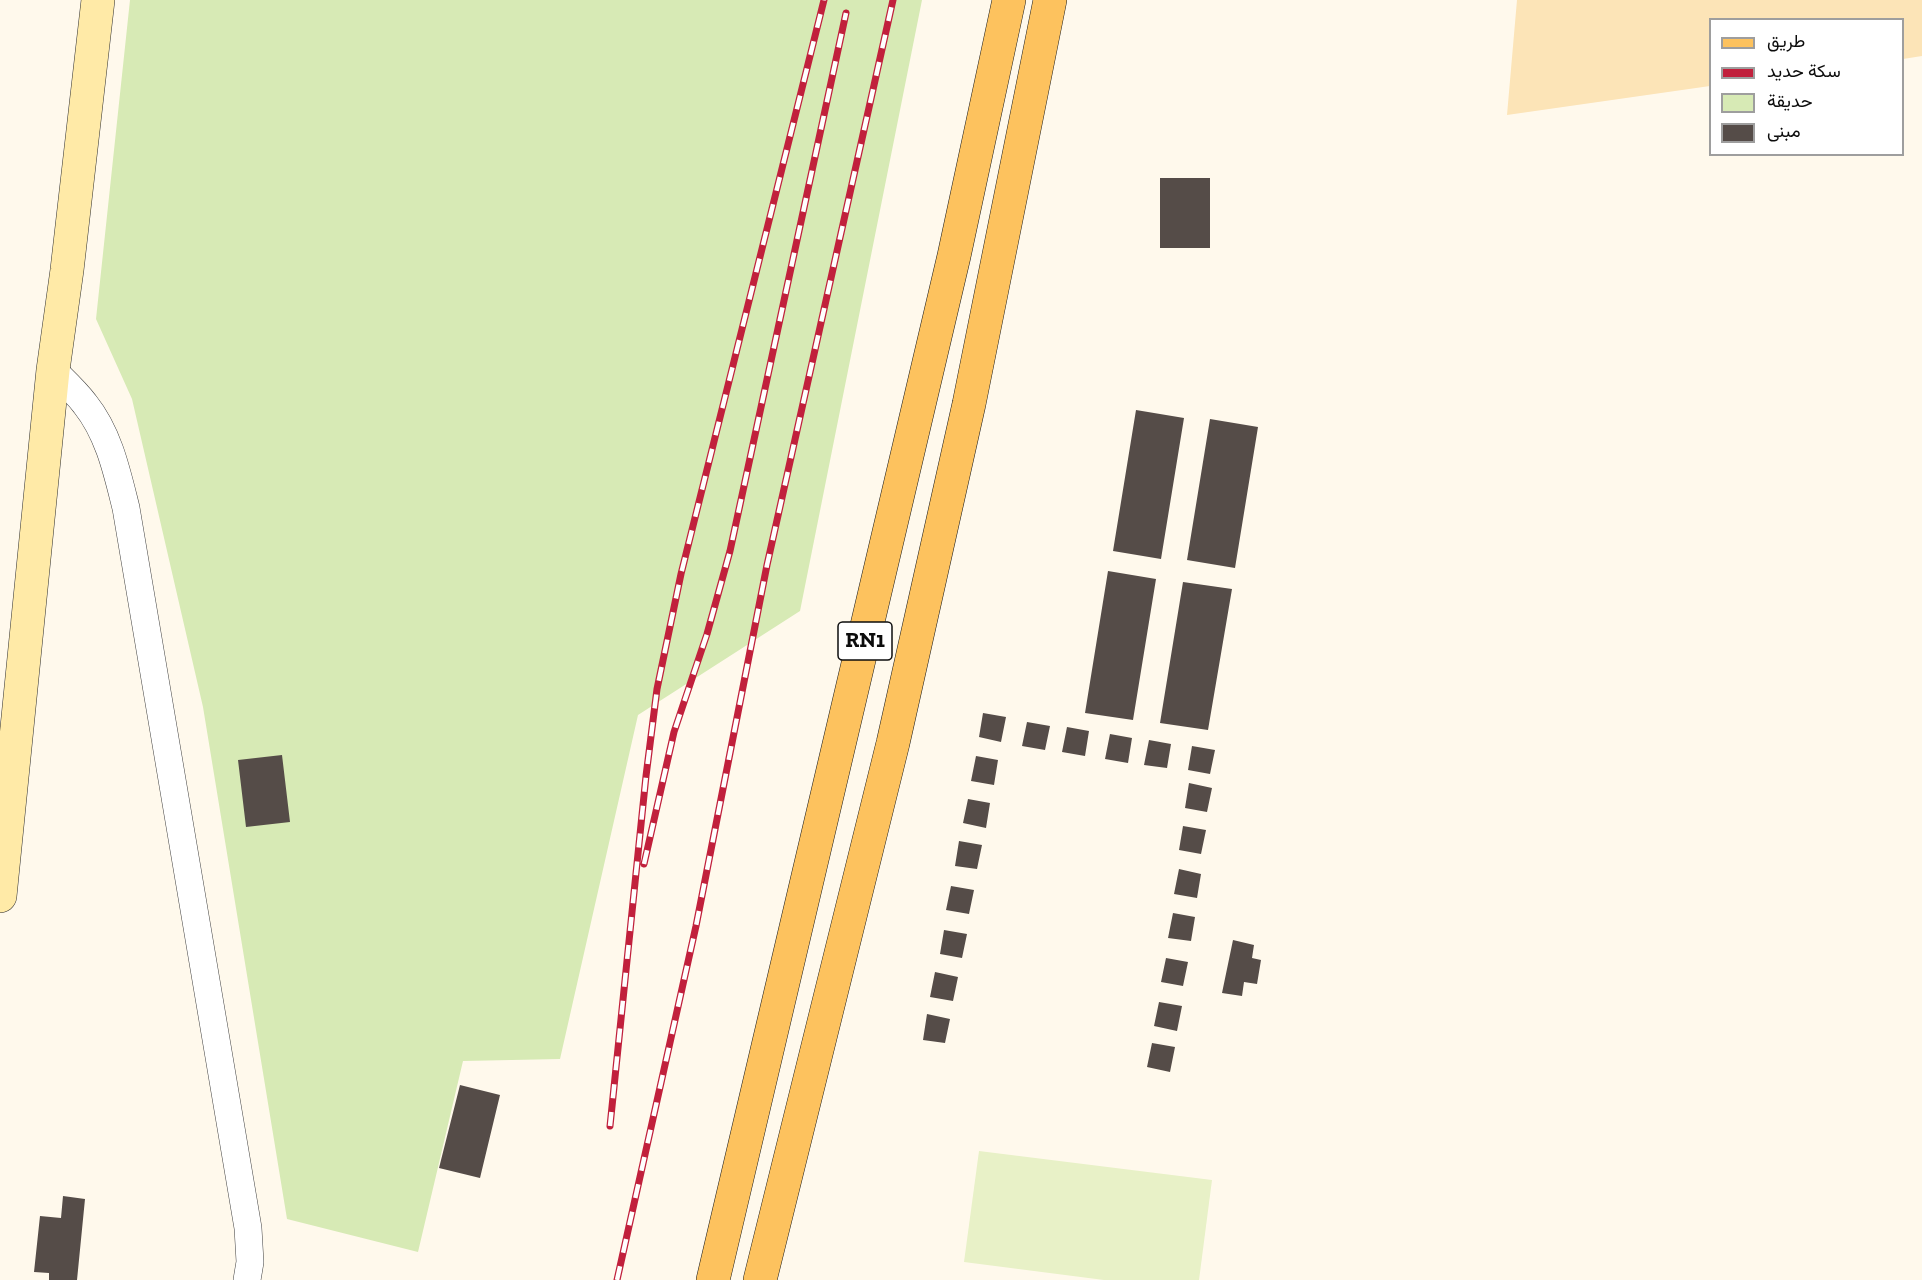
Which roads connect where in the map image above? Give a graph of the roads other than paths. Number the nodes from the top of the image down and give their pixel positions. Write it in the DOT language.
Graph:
graph roads {
  1 [pos="98,0"];
  2 [pos="1009,0"];
  3 [pos="1050,0"];
  4 [pos="53,370"];
  5 [pos="0,896"];
  6 [pos="247,1280"];
  7 [pos="713,1280"];
  8 [pos="760,1280"];
  1 -- 4 [label="street"];
  2 -- 7 [label="main road, RN1"];
  3 -- 8 [label="main road, RN1"];
  4 -- 5 [label="street"];
  4 -- 6 [label="street"];
}
